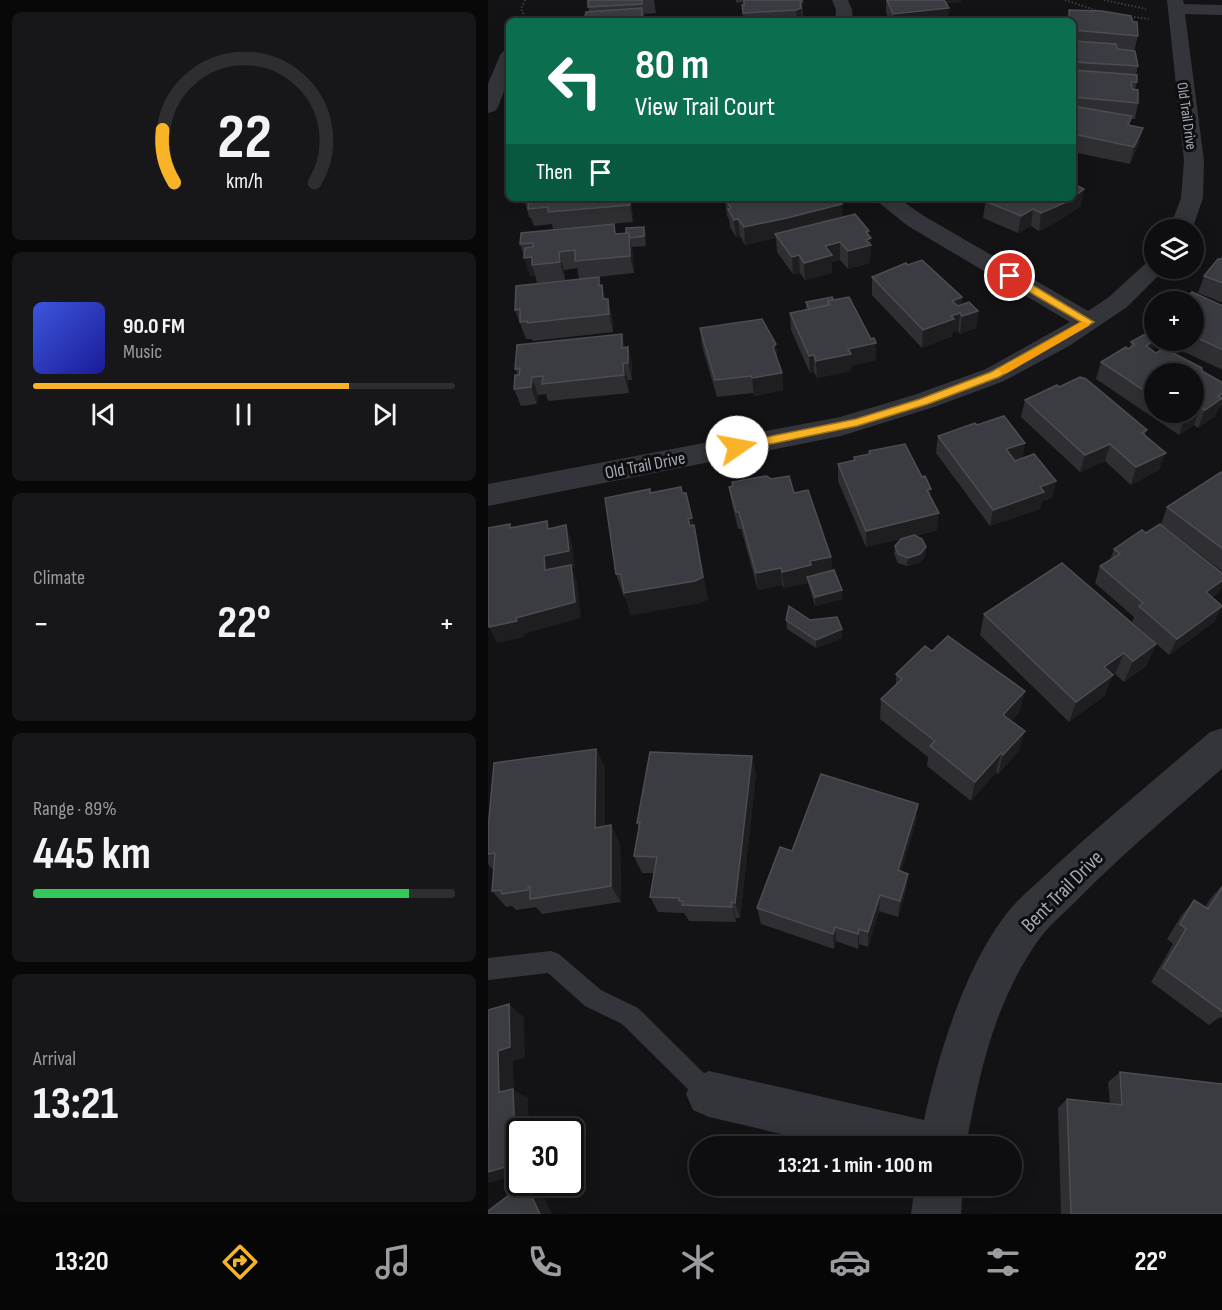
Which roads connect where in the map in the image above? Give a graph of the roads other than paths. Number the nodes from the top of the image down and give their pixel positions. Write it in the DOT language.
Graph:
graph roads {
  1 [pos="840,0"];
  2 [pos="1168,7"];
  3 [pos="1223,10"];
  4 [pos="844,18"];
  5 [pos="506,62"];
  6 [pos="488,106"];
  7 [pos="888,201"];
  8 [pos="1184,219"];
  9 [pos="1144,277"];
  10 [pos="1089,322"];
  11 [pos="488,495"];
  12 [pos="1223,744"];
  13 [pos="488,969"];
  14 [pos="709,1094"];
  15 [pos="892,1136"];
  16 [pos="944,1136"];
  17 [pos="937,1196"];
  18 [pos="936,1214"];
  1 -- 4 [label="street"];
  2 -- 3 [label="street"];
  2 -- 8 [label="street, Old Trail Drive"];
  5 -- 6 [label="street"];
  7 -- 10 [label="street"];
  9 -- 10 [label="street, Old Trail Drive"];
  10 -- 11 [label="street, Old Trail Drive"];
  12 -- 16 [label="street, Bent Trail Drive"];
  13 -- 14 [label="lane"];
  14 -- 15 [label="street"];
  17 -- 18 [label="street"];
}
